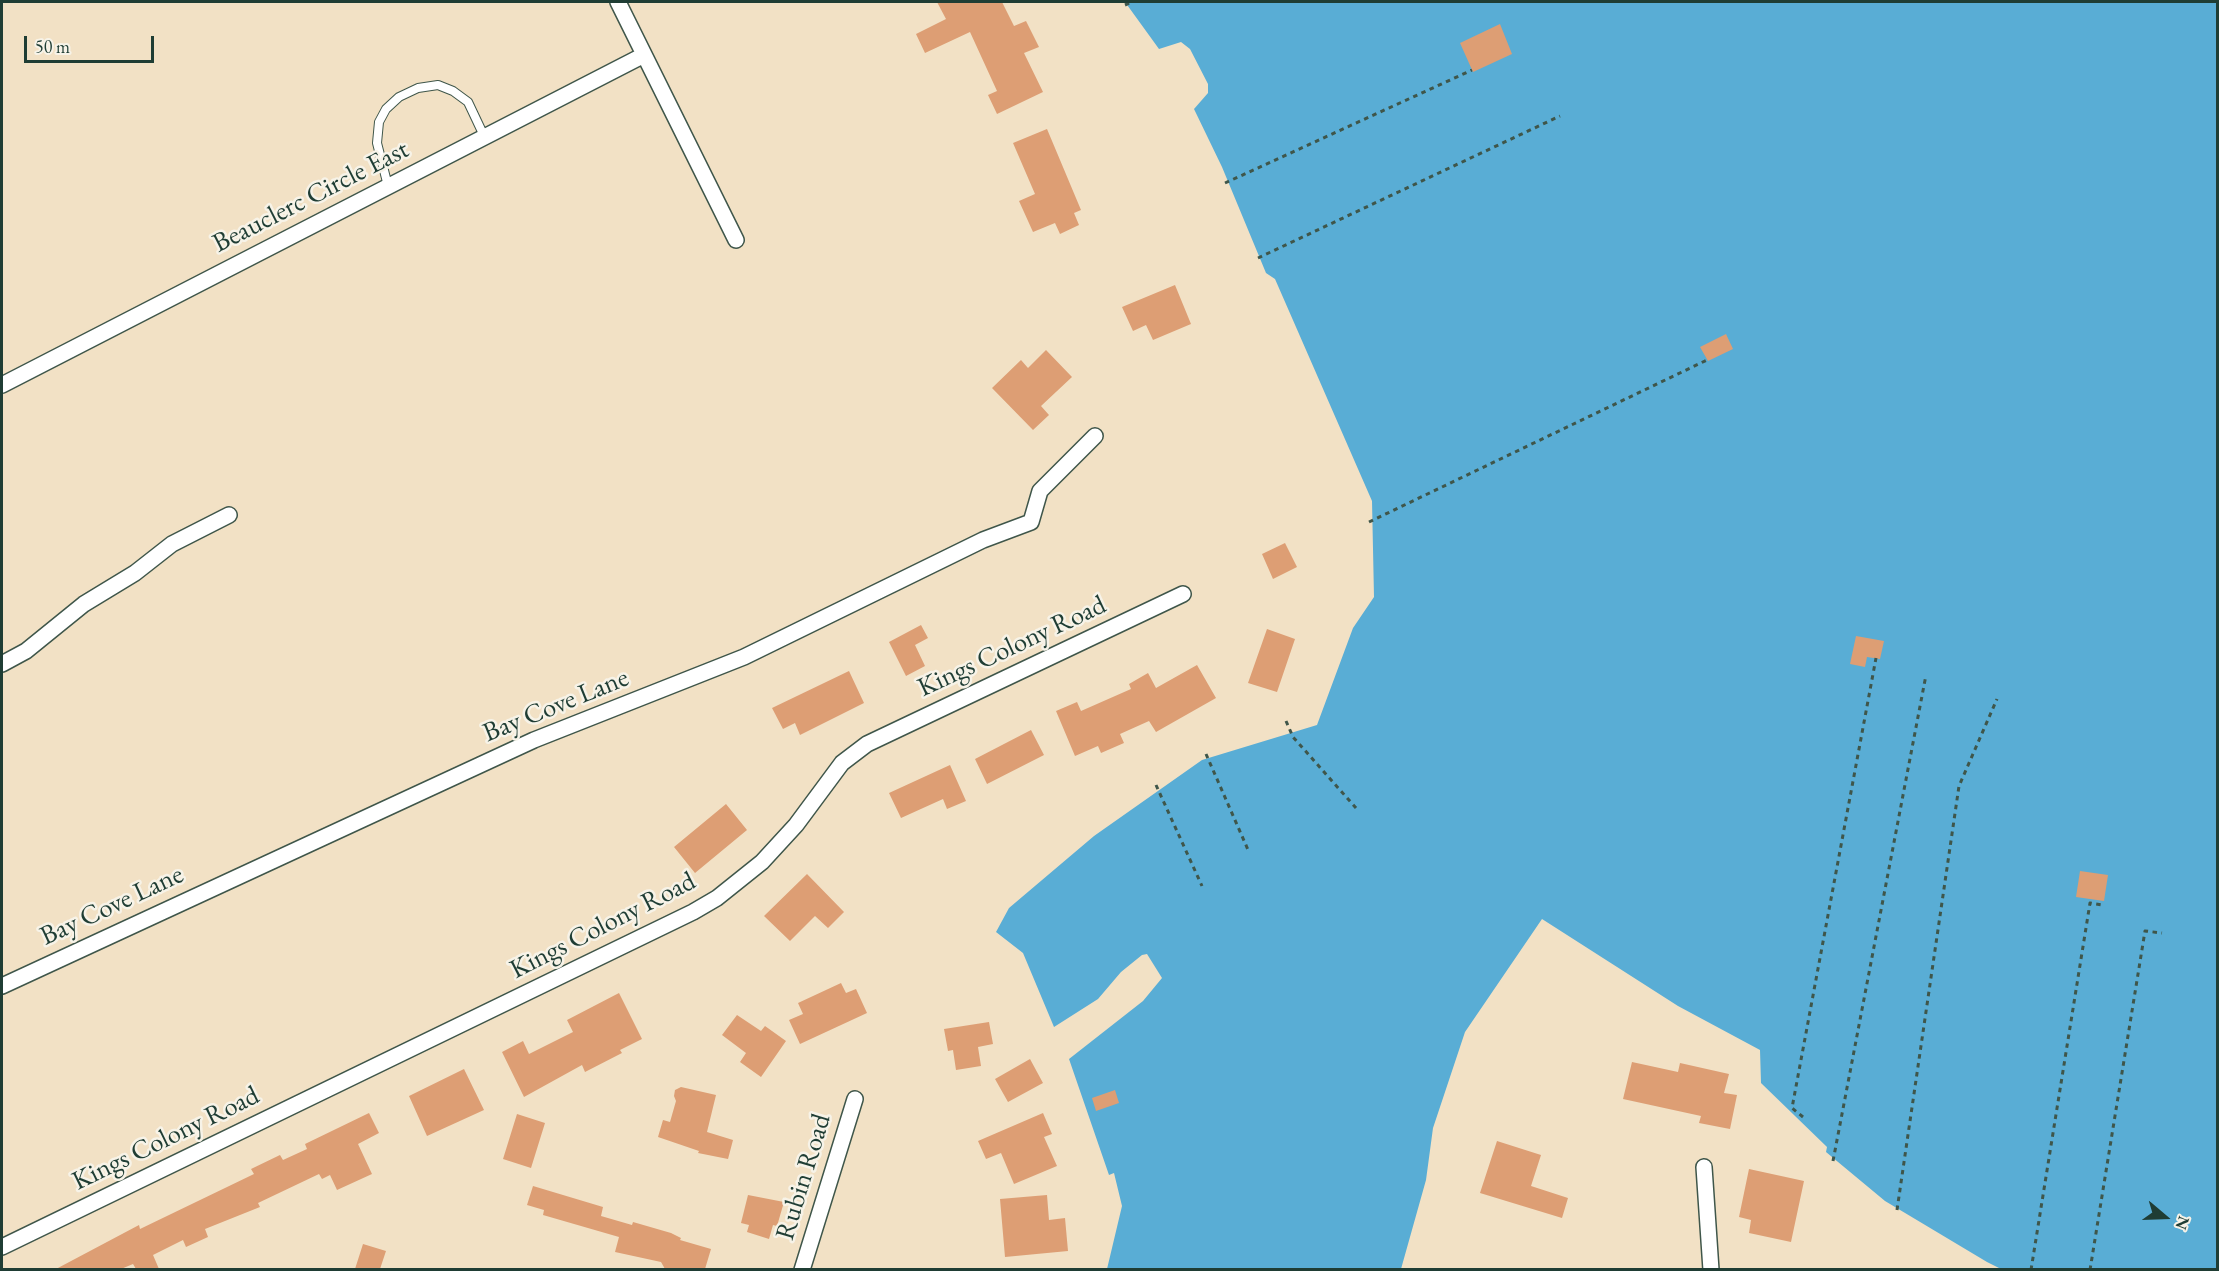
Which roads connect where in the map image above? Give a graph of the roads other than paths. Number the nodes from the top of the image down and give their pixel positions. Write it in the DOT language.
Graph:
graph roads {
  1 [pos="618,2"];
  2 [pos="644,55"];
  3 [pos="485,138"];
  4 [pos="388,186"];
  5 [pos="736,240"];
  6 [pos="2,385"];
  7 [pos="1095,436"];
  8 [pos="229,516"];
  9 [pos="1183,594"];
  10 [pos="2,664"];
  11 [pos="2,986"];
  12 [pos="855,1099"];
  13 [pos="1704,1167"];
  14 [pos="2,1247"];
  15 [pos="802,1269"];
  16 [pos="1711,1269"];
  1 -- 2 [label="street"];
  2 -- 3 [label="street, Beauclerc Circle East"];
  2 -- 5 [label="street"];
  3 -- 4 [label="street, Beauclerc Circle East"];
  3 -- 4 [label="lane"];
  4 -- 6 [label="street, Beauclerc Circle East"];
  7 -- 11 [label="street, Bay Cove Lane"];
  8 -- 10 [label="street"];
  9 -- 14 [label="street, Kings Colony Road"];
  12 -- 15 [label="street, Rubin Road"];
  13 -- 16 [label="street"];
}
